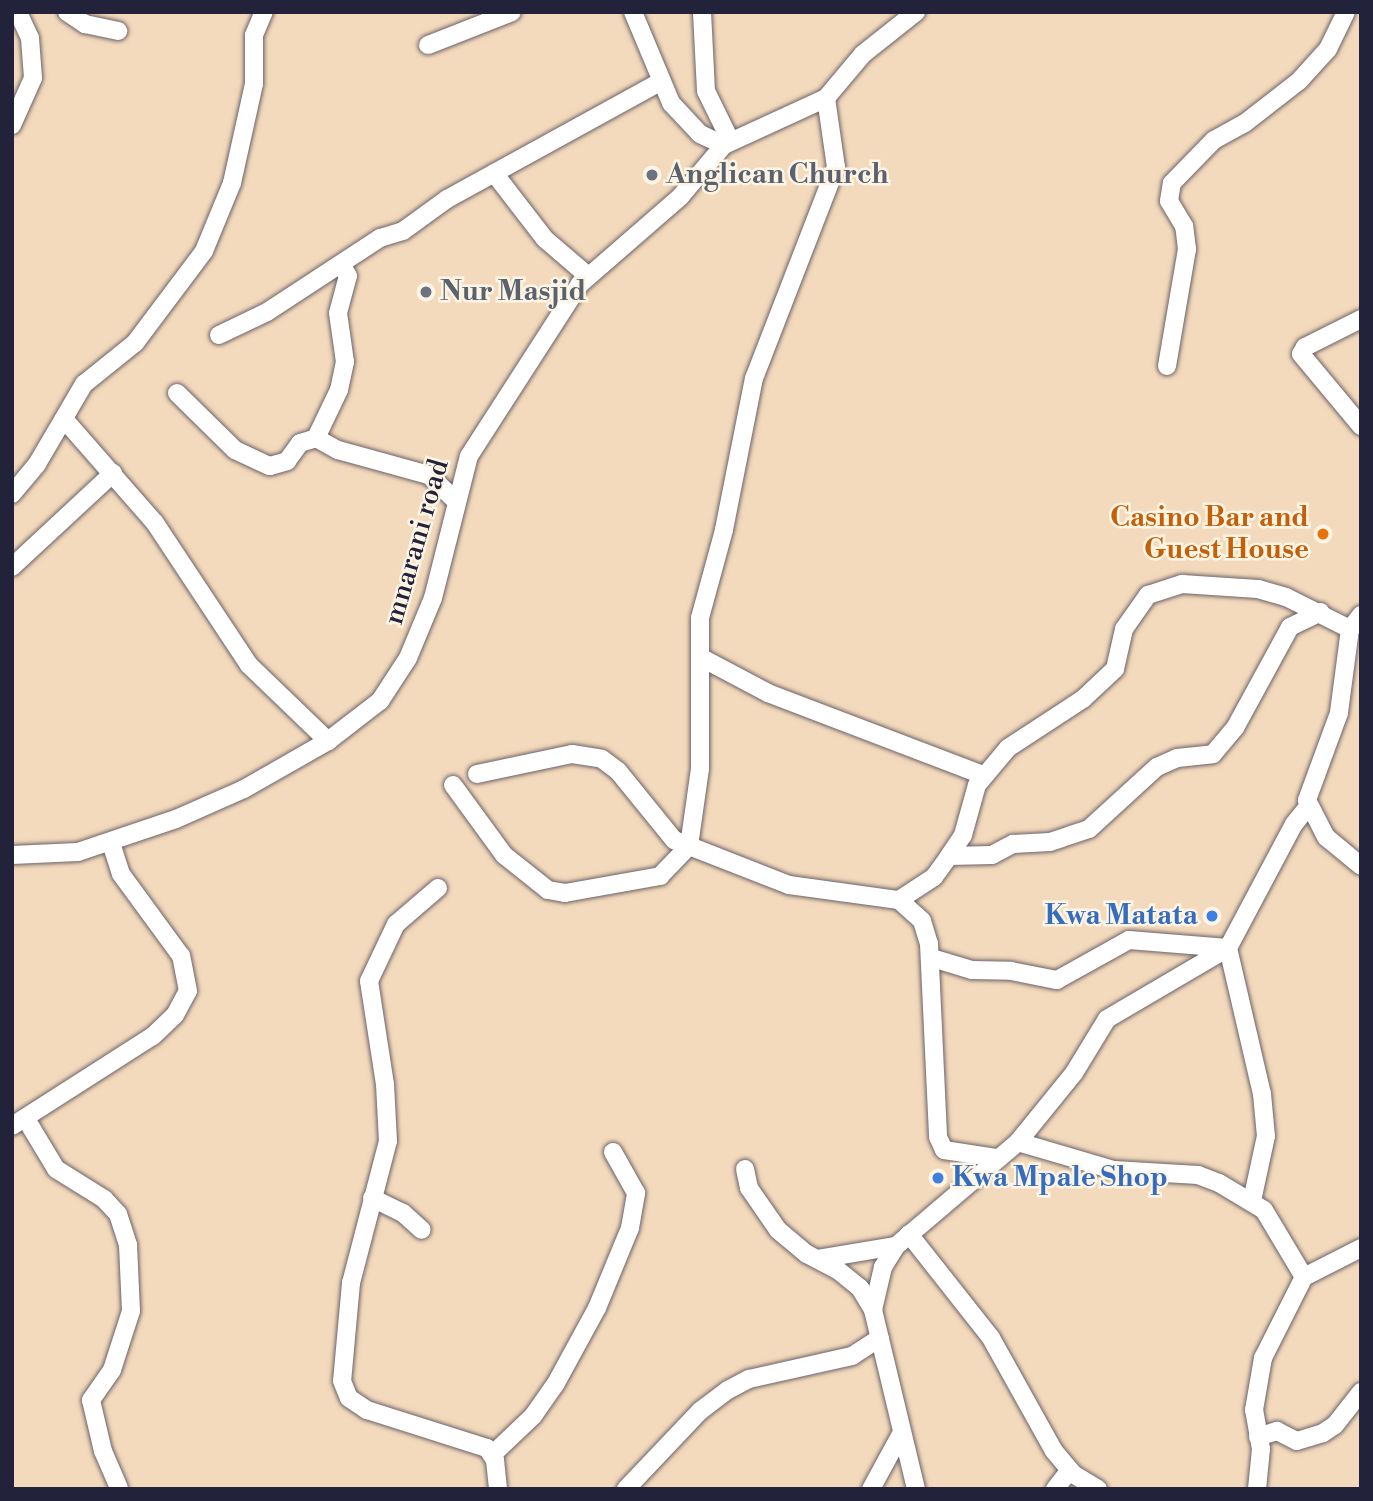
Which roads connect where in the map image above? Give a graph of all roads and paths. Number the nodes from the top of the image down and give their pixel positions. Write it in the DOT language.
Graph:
graph roads {
  1 [pos="18,12"];
  2 [pos="67,12"];
  3 [pos="264,12"];
  4 [pos="512,12"];
  5 [pos="633,12"];
  6 [pos="702,12"];
  7 [pos="916,12"];
  8 [pos="1346,12"];
  9 [pos="118,30"];
  10 [pos="428,45"];
  11 [pos="659,83"];
  12 [pos="826,98"];
  13 [pos="12,125"];
  14 [pos="727,143"];
  15 [pos="494,173"];
  16 [pos="341,264"];
  17 [pos="588,276"];
  18 [pos="1361,319"];
  19 [pos="219,335"];
  20 [pos="1167,366"];
  21 [pos="177,393"];
  22 [pos="64,419"];
  23 [pos="1361,426"];
  24 [pos="316,438"];
  25 [pos="113,473"];
  26 [pos="12,494"];
  27 [pos="455,500"];
  28 [pos="12,567"];
  29 [pos="1321,612"];
  30 [pos="1355,622"];
  31 [pos="700,657"];
  32 [pos="328,741"];
  33 [pos="477,774"];
  34 [pos="983,775"];
  35 [pos="453,785"];
  36 [pos="1308,807"];
  37 [pos="111,844"];
  38 [pos="689,846"];
  39 [pos="12,856"];
  40 [pos="950,856"];
  41 [pos="1361,866"];
  42 [pos="438,888"];
  43 [pos="899,900"];
  44 [pos="1228,948"];
  45 [pos="932,958"];
  46 [pos="19,1122"];
  47 [pos="1018,1142"];
  48 [pos="944,1150"];
  49 [pos="613,1152"];
  50 [pos="997,1158"];
  51 [pos="745,1169"];
  52 [pos="966,1182"];
  53 [pos="372,1198"];
  54 [pos="1252,1201"];
  55 [pos="422,1230"];
  56 [pos="902,1240"];
  57 [pos="1361,1248"];
  58 [pos="818,1259"];
  59 [pos="1304,1277"];
  60 [pos="873,1310"];
  61 [pos="880,1338"];
  62 [pos="1361,1392"];
  63 [pos="901,1434"];
  64 [pos="1258,1437"];
  65 [pos="492,1455"];
  66 [pos="1070,1470"];
  67 [pos="119,1488"];
  68 [pos="498,1489"];
  69 [pos="626,1489"];
  70 [pos="871,1489"];
  71 [pos="916,1489"];
  72 [pos="1055,1489"];
  73 [pos="1098,1489"];
  74 [pos="1257,1489"];
  1 -- 13 [label="street"];
  2 -- 9 [label="street"];
  3 -- 22 [label="street"];
  4 -- 10 [label="street"];
  5 -- 11 [label="street"];
  6 -- 14 [label="street"];
  7 -- 12 [label="street, mnarani road"];
  8 -- 20 [label="street"];
  11 -- 14 [label="street"];
  11 -- 15 [label="street"];
  12 -- 14 [label="street, mnarani road"];
  12 -- 31 [label="street"];
  14 -- 17 [label="street, mnarani road"];
  15 -- 16 [label="street"];
  15 -- 17 [label="street"];
  16 -- 19 [label="street"];
  16 -- 24 [label="street"];
  17 -- 27 [label="street, mnarani road"];
  18 -- 23 [label="street"];
  21 -- 24 [label="street"];
  22 -- 25 [label="street"];
  22 -- 26 [label="street"];
  24 -- 27 [label="street"];
  25 -- 28 [label="street"];
  25 -- 32 [label="street"];
  27 -- 32 [label="street, mnarani road"];
  29 -- 30 [label="street"];
  29 -- 34 [label="street"];
  29 -- 40 [label="street"];
  30 -- 36 [label="street"];
  31 -- 34 [label="street"];
  31 -- 38 [label="street"];
  32 -- 37 [label="street, mnarani road"];
  33 -- 38 [label="street"];
  34 -- 40 [label="street"];
  35 -- 38 [label="street"];
  36 -- 41 [label="street"];
  36 -- 44 [label="street"];
  37 -- 39 [label="street, mnarani road"];
  37 -- 46 [label="street"];
  38 -- 43 [label="street"];
  40 -- 43 [label="street"];
  42 -- 53 [label="street"];
  43 -- 45 [label="street"];
  44 -- 45 [label="street"];
  44 -- 47 [label="street"];
  44 -- 54 [label="street"];
  45 -- 48 [label="street"];
  46 -- 67 [label="street"];
  47 -- 50 [label="street"];
  47 -- 54 [label="street"];
  48 -- 50 [label="street"];
  48 -- 52 [label="street"];
  49 -- 65 [label="street"];
  50 -- 52 [label="street"];
  51 -- 58 [label="street"];
  52 -- 56 [label="street"];
  53 -- 55 [label="street"];
  53 -- 65 [label="street"];
  54 -- 59 [label="street"];
  56 -- 58 [label="street"];
  56 -- 60 [label="street"];
  56 -- 66 [label="street"];
  57 -- 59 [label="street"];
  58 -- 60 [label="street"];
  59 -- 64 [label="street"];
  60 -- 61 [label="street"];
  61 -- 63 [label="street"];
  61 -- 69 [label="street"];
  62 -- 64 [label="street"];
  63 -- 70 [label="street"];
  63 -- 71 [label="street"];
  64 -- 74 [label="street"];
  65 -- 68 [label="street"];
  66 -- 72 [label="street"];
  66 -- 73 [label="street"];
}
